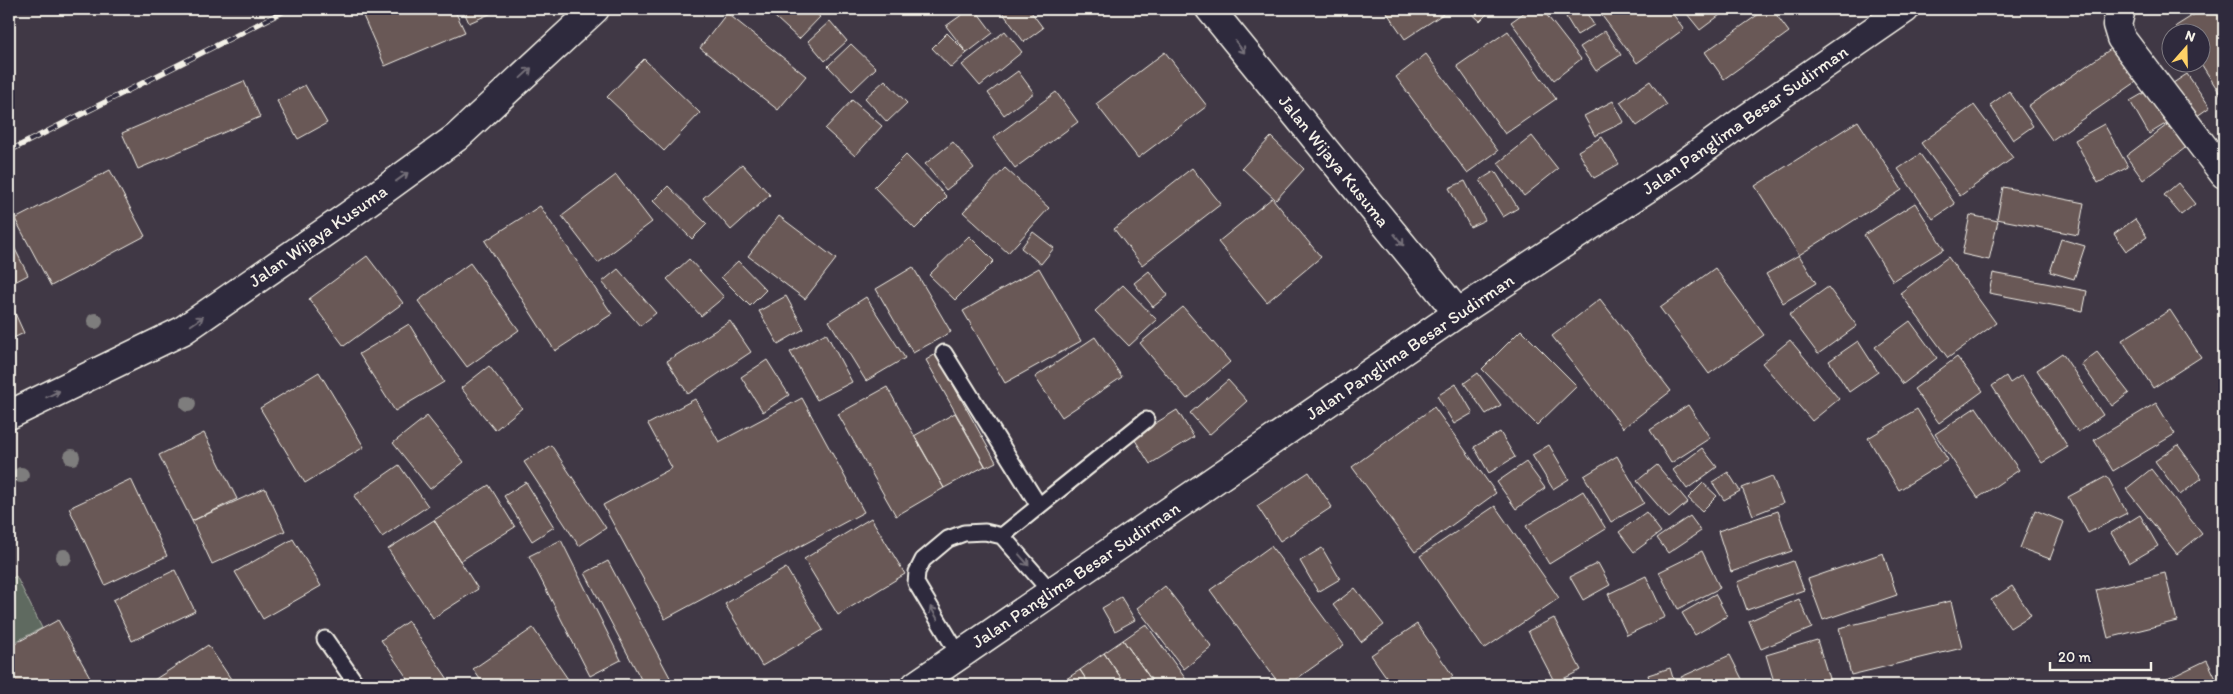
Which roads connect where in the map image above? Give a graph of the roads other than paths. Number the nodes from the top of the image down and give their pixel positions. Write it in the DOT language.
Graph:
graph roads {
  1 [pos="595,9"];
  2 [pos="1210,9"];
  3 [pos="1905,9"];
  4 [pos="2121,9"];
  5 [pos="2224,174"];
  6 [pos="1458,313"];
  7 [pos="944,353"];
  8 [pos="9,415"];
  9 [pos="1146,420"];
  10 [pos="1039,506"];
  11 [pos="1002,536"];
  12 [pos="1051,592"];
  13 [pos="325,639"];
  14 [pos="959,655"];
  15 [pos="358,685"];
  16 [pos="916,685"];
  8 -- 1 [label="street, Jalan Wijaya Kusuma, one-way"];
  2 -- 6 [label="street, Jalan Wijaya Kusuma, one-way"];
  3 -- 6 [label="street, Jalan Panglima Besar Sudirman"];
  4 -- 5 [label="street"];
  6 -- 12 [label="street, Jalan Panglima Besar Sudirman"];
  7 -- 10 [label="lane"];
  9 -- 10 [label="lane"];
  10 -- 11 [label="lane"];
  11 -- 12 [label="lane, one-way"];
  14 -- 11 [label="lane, one-way"];
  12 -- 14 [label="street, Jalan Panglima Besar Sudirman"];
  13 -- 15 [label="lane"];
  14 -- 16 [label="street, Jalan Panglima Besar Sudirman"];
}
